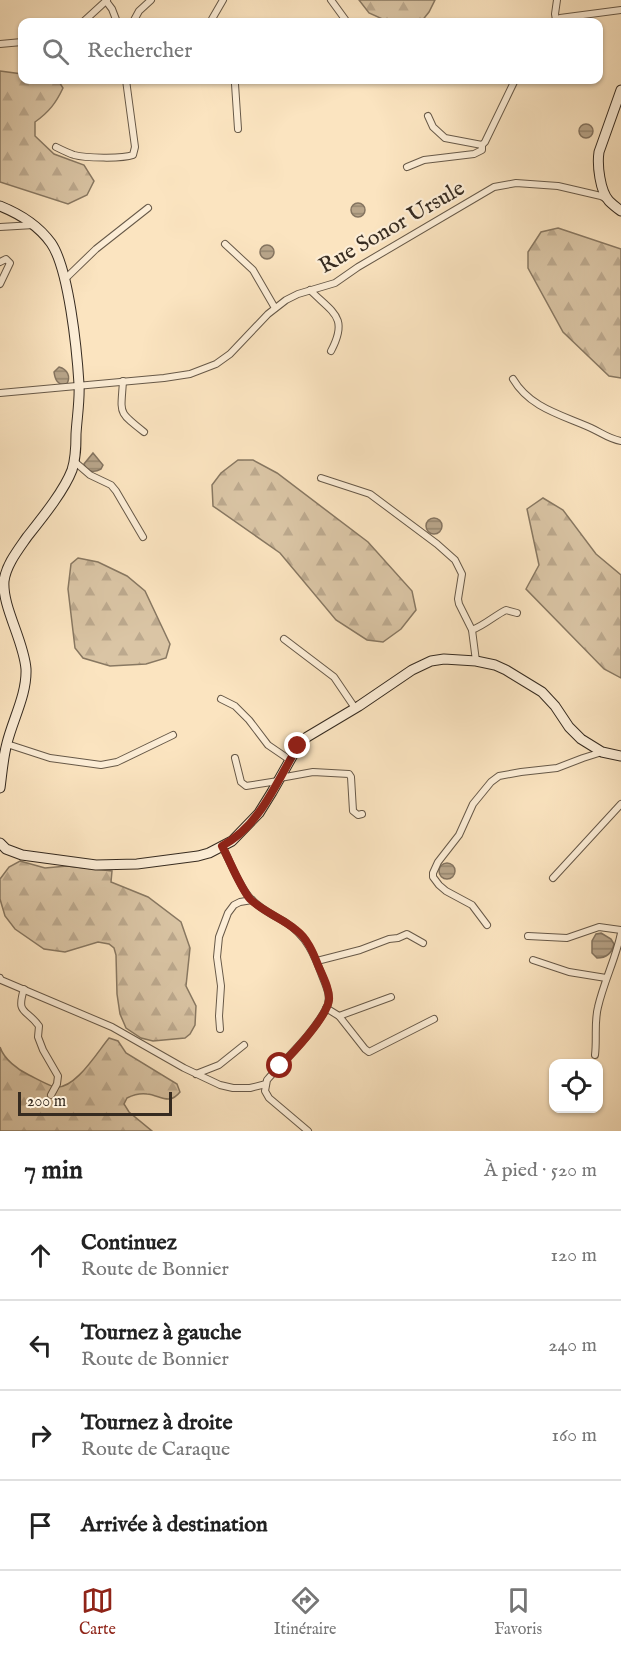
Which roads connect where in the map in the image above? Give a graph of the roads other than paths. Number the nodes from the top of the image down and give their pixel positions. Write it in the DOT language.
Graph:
graph roads {
  1 [pos="106,0"];
  2 [pos="151,0"];
  3 [pos="223,0"];
  4 [pos="331,0"];
  5 [pos="557,0"];
  6 [pos="621,10"];
  7 [pos="87,18"];
  8 [pos="116,18"];
  9 [pos="135,18"];
  10 [pos="212,18"];
  11 [pos="344,18"];
  12 [pos="555,18"];
  13 [pos="562,18"];
  14 [pos="18,42"];
  15 [pos="0,44"];
  16 [pos="127,84"];
  17 [pos="235,84"];
  18 [pos="513,84"];
  19 [pos="621,90"];
  20 [pos="428,116"];
  21 [pos="238,129"];
  22 [pos="482,145"];
  23 [pos="56,147"];
  24 [pos="407,167"];
  25 [pos="608,200"];
  26 [pos="0,206"];
  27 [pos="148,208"];
  28 [pos="621,211"];
  29 [pos="35,225"];
  30 [pos="0,227"];
  31 [pos="225,244"];
  32 [pos="0,262"];
  33 [pos="64,279"];
  34 [pos="0,284"];
  35 [pos="310,290"];
  36 [pos="275,308"];
  37 [pos="332,351"];
  38 [pos="513,379"];
  39 [pos="123,381"];
  40 [pos="79,386"];
  41 [pos="0,393"];
  42 [pos="144,432"];
  43 [pos="621,441"];
  44 [pos="75,462"];
  45 [pos="321,478"];
  46 [pos="143,537"];
  47 [pos="2,578"];
  48 [pos="3,594"];
  49 [pos="516,613"];
  50 [pos="472,630"];
  51 [pos="284,639"];
  52 [pos="476,661"];
  53 [pos="221,699"];
  54 [pos="355,708"];
  55 [pos="173,735"];
  56 [pos="7,744"];
  57 [pos="602,752"];
  58 [pos="621,756"];
  59 [pos="235,758"];
  60 [pos="290,760"];
  61 [pos="279,779"];
  62 [pos="0,788"];
  63 [pos="621,804"];
  64 [pos="362,814"];
  65 [pos="0,844"];
  66 [pos="222,846"];
  67 [pos="553,878"];
  68 [pos="252,900"];
  69 [pos="487,925"];
  70 [pos="621,931"];
  71 [pos="528,936"];
  72 [pos="423,943"];
  73 [pos="533,960"];
  74 [pos="317,961"];
  75 [pos="0,978"];
  76 [pos="606,978"];
  77 [pos="24,989"];
  78 [pos="391,997"];
  79 [pos="326,1008"];
  80 [pos="339,1017"];
  81 [pos="434,1019"];
  82 [pos="220,1029"];
  83 [pos="244,1046"];
  84 [pos="595,1055"];
  85 [pos="196,1074"];
  86 [pos="266,1084"];
  87 [pos="51,1095"];
  88 [pos="308,1131"];
  1 -- 7 [label="street"];
  1 -- 8 [label="street"];
  2 -- 9 [label="street"];
  3 -- 10 [label="street"];
  4 -- 11 [label="street"];
  5 -- 12 [label="street"];
  6 -- 13 [label="street"];
  14 -- 15 [label="street"];
  16 -- 23 [label="street"];
  17 -- 21 [label="street"];
  18 -- 22 [label="street"];
  19 -- 25 [label="street"];
  20 -- 22 [label="street"];
  22 -- 24 [label="street"];
  25 -- 28 [label="street"];
  25 -- 35 [label="street, Rue Sonor Ursule"];
  26 -- 29 [label="street"];
  27 -- 33 [label="street"];
  29 -- 30 [label="street"];
  29 -- 33 [label="street"];
  31 -- 36 [label="street"];
  32 -- 34 [label="street"];
  33 -- 40 [label="street"];
  35 -- 36 [label="street, Rue Sonor Ursule"];
  35 -- 37 [label="street"];
  36 -- 39 [label="street, Rue Sonor Ursule"];
  38 -- 43 [label="street"];
  39 -- 40 [label="street, Rue Sonor Ursule"];
  39 -- 42 [label="street"];
  40 -- 41 [label="street, Rue Sonor Ursule"];
  40 -- 44 [label="street"];
  44 -- 46 [label="street"];
  44 -- 47 [label="street"];
  45 -- 50 [label="street"];
  47 -- 48 [label="street"];
  48 -- 56 [label="street"];
  49 -- 50 [label="street"];
  50 -- 52 [label="street"];
  51 -- 54 [label="street"];
  52 -- 54 [label="street"];
  52 -- 57 [label="street"];
  53 -- 60 [label="street"];
  54 -- 60 [label="street"];
  55 -- 56 [label="street"];
  56 -- 62 [label="street"];
  57 -- 58 [label="street"];
  57 -- 69 [label="street"];
  59 -- 61 [label="street"];
  60 -- 61 [label="street"];
  61 -- 64 [label="street"];
  61 -- 66 [label="street"];
  63 -- 67 [label="street"];
  65 -- 66 [label="street"];
  66 -- 68 [label="street"];
  68 -- 74 [label="street"];
  68 -- 82 [label="street"];
  70 -- 71 [label="street"];
  70 -- 76 [label="street"];
  72 -- 74 [label="street"];
  73 -- 76 [label="street"];
  74 -- 79 [label="street"];
  75 -- 77 [label="street"];
  76 -- 84 [label="street"];
  77 -- 85 [label="street"];
  77 -- 87 [label="street"];
  78 -- 80 [label="street"];
  79 -- 80 [label="street"];
  79 -- 86 [label="street"];
  80 -- 81 [label="street"];
  83 -- 85 [label="street"];
  85 -- 86 [label="street"];
  86 -- 88 [label="street"];
}
